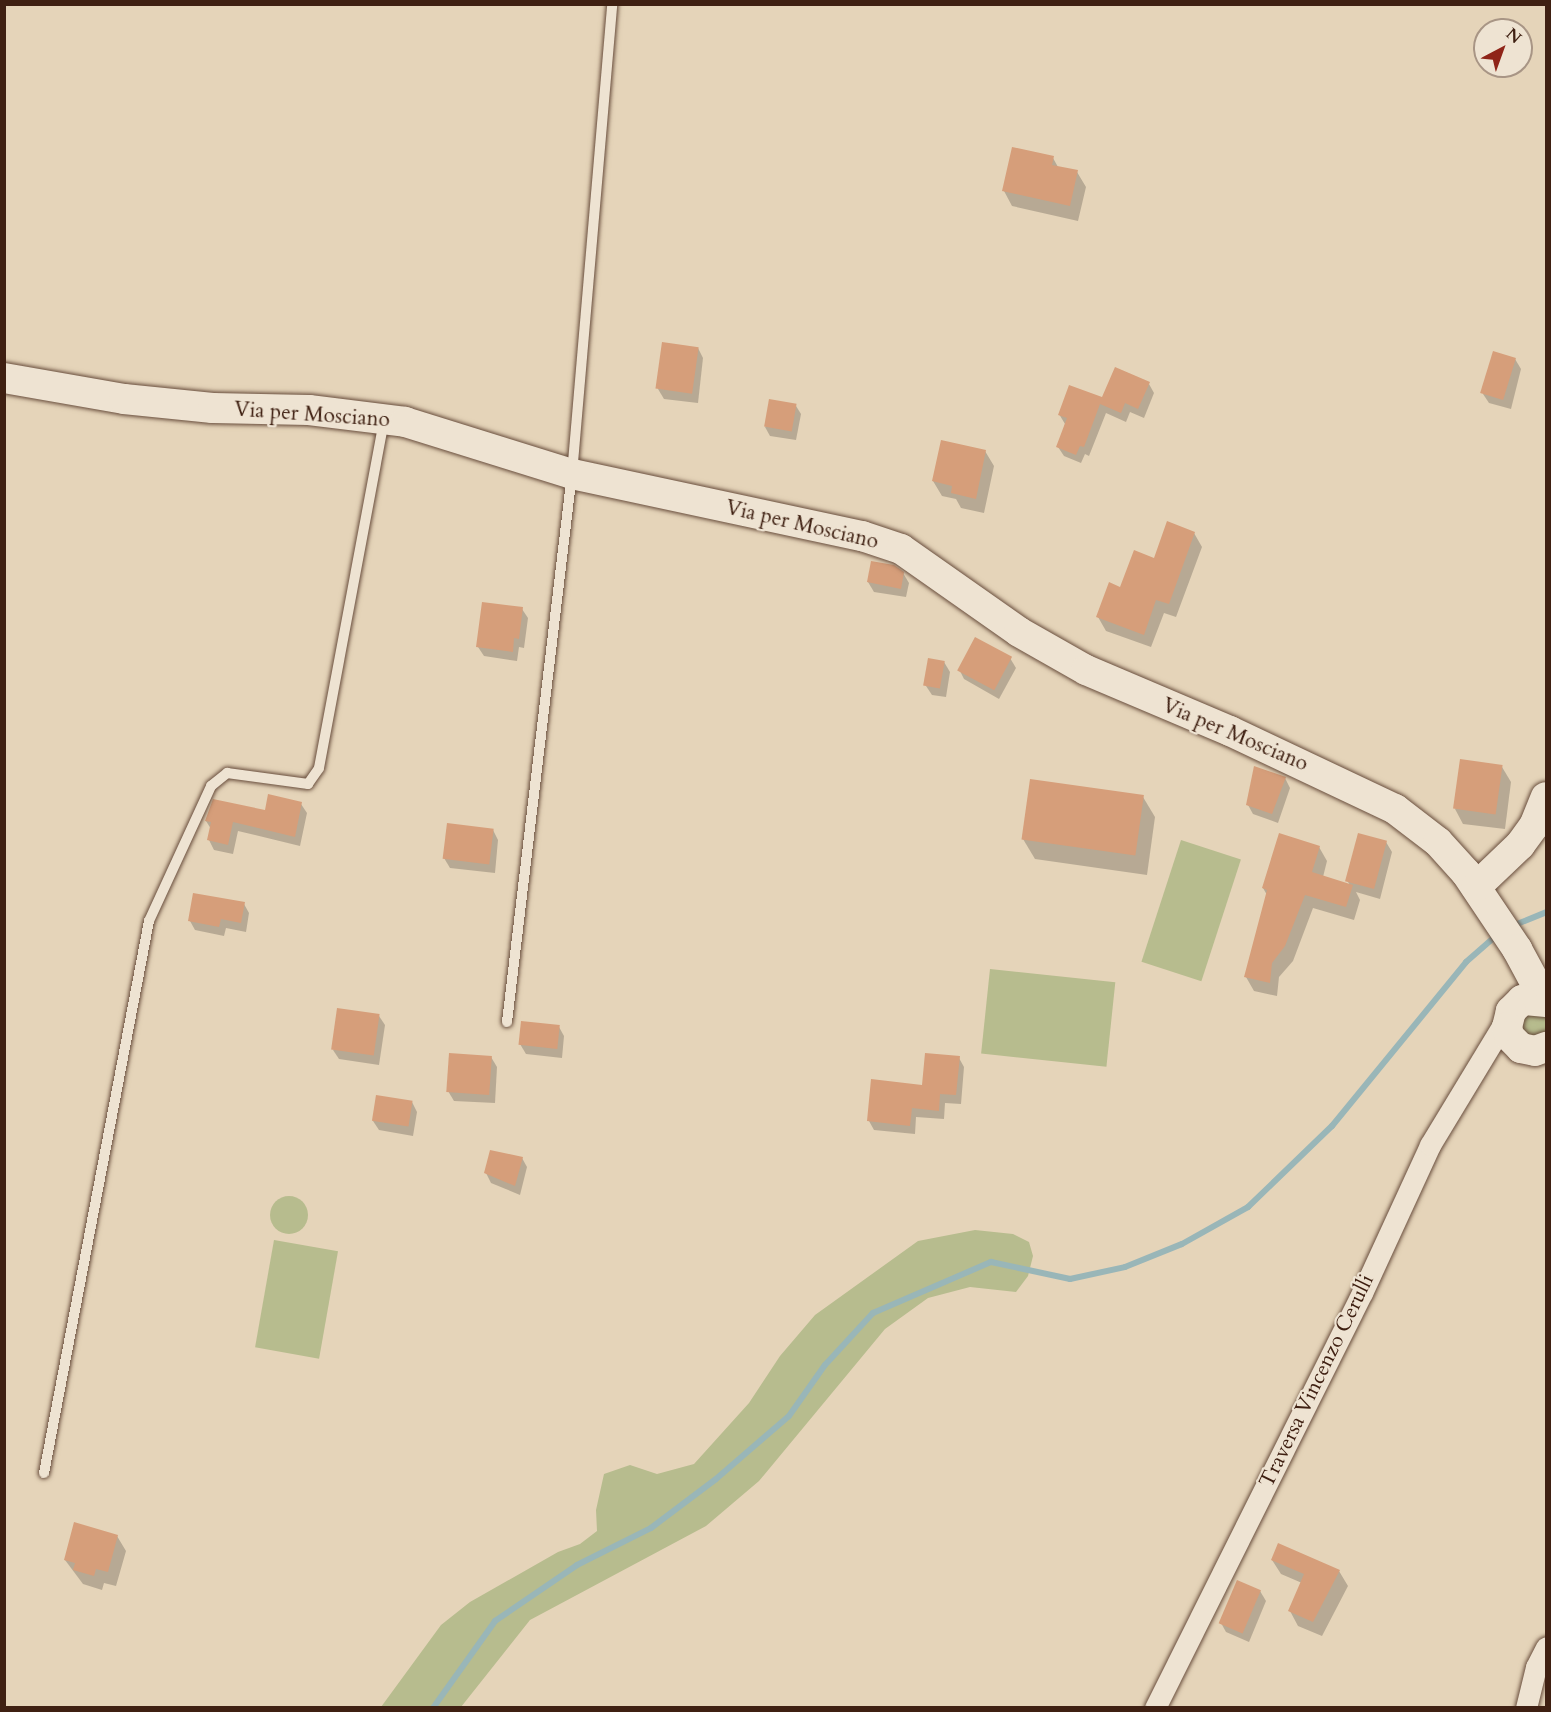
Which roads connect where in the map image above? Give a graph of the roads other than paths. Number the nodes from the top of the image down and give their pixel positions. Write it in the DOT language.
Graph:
graph roads {
  1 [pos="612,4"];
  2 [pos="4,378"];
  3 [pos="384,420"];
  4 [pos="572,474"];
  5 [pos="1546,797"];
  6 [pos="1476,886"];
  7 [pos="1517,948"];
  8 [pos="1546,1002"];
  9 [pos="1509,1015"];
  10 [pos="507,1022"];
  11 [pos="1539,1049"];
  12 [pos="1485,1057"];
  13 [pos="44,1473"];
  14 [pos="1546,1647"];
  15 [pos="1155,1707"];
  16 [pos="1526,1707"];
  1 -- 4 [label="lane"];
  2 -- 3 [label="main road, Via per Mosciano"];
  3 -- 4 [label="main road, Via per Mosciano"];
  3 -- 13 [label="lane"];
  4 -- 6 [label="main road, Via per Mosciano"];
  4 -- 10 [label="lane"];
  5 -- 6 [label="main road"];
  6 -- 7 [label="main road, Via per Mosciano"];
  7 -- 8 [label="main road, Via per Mosciano"];
  7 -- 9 [label="main road"];
  8 -- 9 [label="main road"];
  9 -- 11 [label="main road"];
  9 -- 12 [label="street, Traversa Vincenzo Cerulli"];
  11 -- 12 [label="street"];
  12 -- 15 [label="street, Traversa Vincenzo Cerulli"];
  14 -- 16 [label="street"];
}
